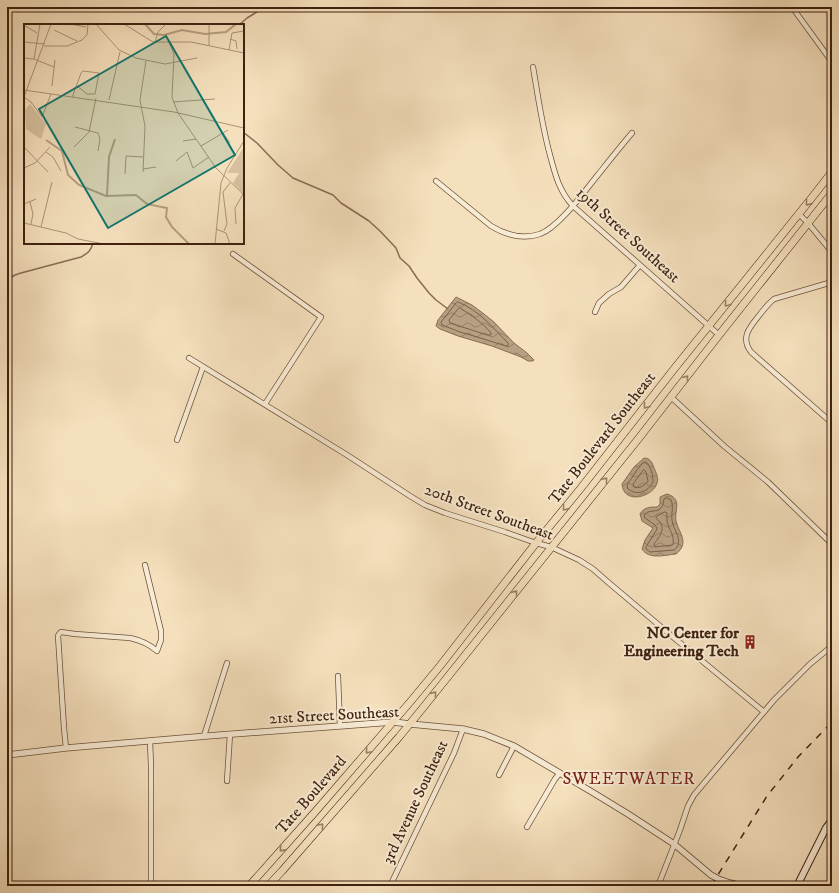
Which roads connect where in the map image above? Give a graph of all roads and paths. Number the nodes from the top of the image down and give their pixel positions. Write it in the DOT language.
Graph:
graph roads {
  1 [pos="792,7"];
  2 [pos="832,62"];
  3 [pos="533,67"];
  4 [pos="632,133"];
  5 [pos="832,172"];
  6 [pos="436,181"];
  7 [pos="832,193"];
  8 [pos="573,206"];
  9 [pos="799,214"];
  10 [pos="808,223"];
  11 [pos="832,252"];
  12 [pos="233,254"];
  13 [pos="640,265"];
  14 [pos="832,282"];
  15 [pos="595,312"];
  16 [pos="709,326"];
  17 [pos="719,335"];
  18 [pos="189,358"];
  19 [pos="204,367"];
  20 [pos="671,397"];
  21 [pos="265,404"];
  22 [pos="832,423"];
  23 [pos="177,440"];
  24 [pos="536,543"];
  25 [pos="832,544"];
  26 [pos="551,547"];
  27 [pos="145,565"];
  28 [pos="832,646"];
  29 [pos="227,663"];
  30 [pos="338,676"];
  31 [pos="764,712"];
  32 [pos="393,722"];
  33 [pos="410,724"];
  34 [pos="340,726"];
  35 [pos="463,729"];
  36 [pos="230,734"];
  37 [pos="204,736"];
  38 [pos="150,741"];
  39 [pos="514,746"];
  40 [pos="66,748"];
  41 [pos="7,755"];
  42 [pos="560,772"];
  43 [pos="499,775"];
  44 [pos="227,781"];
  45 [pos="832,820"];
  46 [pos="527,827"];
  47 [pos="674,844"];
  48 [pos="151,886"];
  49 [pos="249,886"];
  50 [pos="268,886"];
  51 [pos="390,886"];
  52 [pos="658,886"];
  53 [pos="746,886"];
  54 [pos="797,886"];
  1 -- 2 [label="street"];
  3 -- 8 [label="street, 19th Street Southeast"];
  4 -- 8 [label="street"];
  5 -- 9 [label="main road, Tate Boulevard Southeast, one-way"];
  6 -- 8 [label="street"];
  7 -- 10 [label="main road, Tate Boulevard Southeast"];
  8 -- 13 [label="street, 19th Street Southeast"];
  9 -- 10 [label="street"];
  9 -- 16 [label="main road, Tate Boulevard Southeast, one-way"];
  10 -- 11 [label="street"];
  10 -- 17 [label="main road, Tate Boulevard Southeast"];
  12 -- 21 [label="street"];
  13 -- 15 [label="street"];
  13 -- 16 [label="street, 19th Street Southeast"];
  14 -- 22 [label="street"];
  16 -- 17 [label="street, 19th Street Southeast"];
  16 -- 24 [label="main road, Tate Boulevard Southeast, one-way"];
  20 -- 17 [label="main road, Tate Boulevard Southeast, one-way"];
  18 -- 19 [label="street, 20th Street Southeast"];
  19 -- 21 [label="street, 20th Street Southeast"];
  19 -- 23 [label="street"];
  20 -- 25 [label="street"];
  26 -- 20 [label="main road, Tate Boulevard Southeast, one-way"];
  21 -- 24 [label="street, 20th Street Southeast"];
  24 -- 26 [label="street, 20th Street Southeast"];
  24 -- 32 [label="main road, Tate Boulevard Southeast"];
  26 -- 31 [label="street, 20th Street Southeast"];
  33 -- 26 [label="main road, Tate Boulevard Southeast, one-way"];
  27 -- 40 [label="street"];
  28 -- 31 [label="street"];
  29 -- 37 [label="street"];
  30 -- 34 [label="street"];
  31 -- 47 [label="street"];
  32 -- 33 [label="street, 21st Street Southeast"];
  32 -- 34 [label="street, 21st Street Southeast"];
  32 -- 49 [label="main road, Tate Boulevard, one-way"];
  33 -- 35 [label="street, 21st Street Southeast"];
  50 -- 33 [label="main road, Tate Boulevard, one-way"];
  34 -- 36 [label="street, 21st Street Southeast"];
  35 -- 39 [label="street, 21st Street Southeast"];
  35 -- 51 [label="street, 3rd Avenue Southeast"];
  36 -- 37 [label="street, 21st Street Southeast"];
  36 -- 44 [label="street"];
  37 -- 38 [label="street, 21st Street Southeast"];
  38 -- 40 [label="street, 21st Street Southeast"];
  38 -- 48 [label="street"];
  39 -- 42 [label="street, 21st Street Southeast"];
  39 -- 43 [label="street"];
  40 -- 41 [label="street, 21st Street Southeast"];
  42 -- 46 [label="street"];
  42 -- 47 [label="street, 21st Street Southeast"];
  45 -- 54 [label="main road"];
  47 -- 52 [label="street"];
  47 -- 53 [label="street, 21st Street Southeast"];
}
